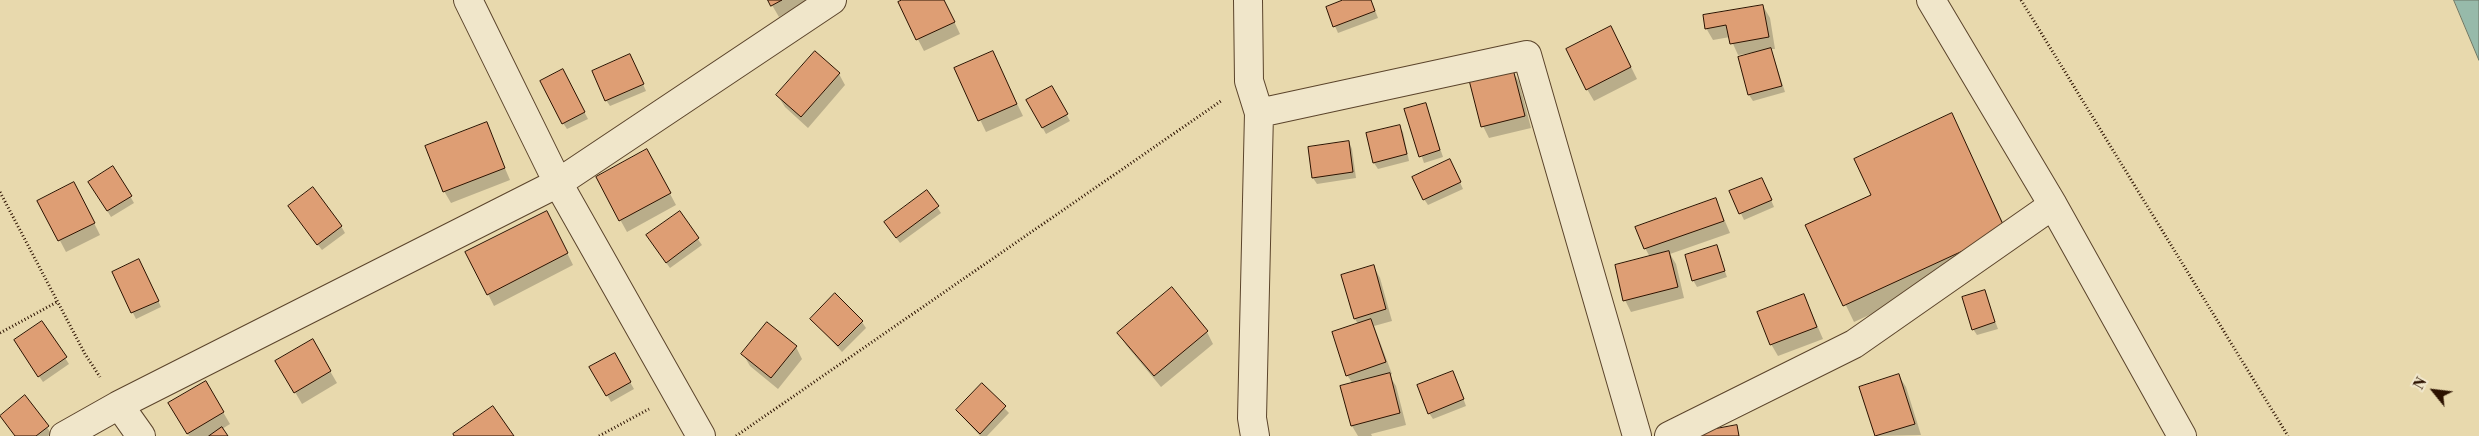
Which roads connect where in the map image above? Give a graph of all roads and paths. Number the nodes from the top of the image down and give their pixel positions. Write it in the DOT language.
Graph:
graph roads {
  1 [pos="468,0"];
  2 [pos="832,0"];
  3 [pos="1248,0"];
  4 [pos="1930,0"];
  5 [pos="2021,0"];
  6 [pos="1249,81"];
  7 [pos="1259,113"];
  8 [pos="558,183"];
  9 [pos="0,192"];
  10 [pos="2053,205"];
  11 [pos="57,302"];
  12 [pos="0,332"];
  13 [pos="676,394"];
  14 [pos="119,405"];
  15 [pos="1254,427"];
  16 [pos="64,436"];
  17 [pos="141,436"];
  18 [pos="599,436"];
  19 [pos="701,436"];
  20 [pos="736,436"];
  21 [pos="1232,436"];
  22 [pos="1637,436"];
  23 [pos="1670,436"];
  24 [pos="2182,436"];
  25 [pos="2288,436"];
  1 -- 8 [label="street"];
  2 -- 8 [label="street"];
  3 -- 6 [label="street"];
  4 -- 10 [label="street"];
  5 -- 25 [label="path"];
  6 -- 7 [label="street"];
  6 -- 20 [label="path"];
  7 -- 15 [label="street"];
  7 -- 22 [label="street"];
  8 -- 13 [label="street"];
  8 -- 14 [label="street"];
  9 -- 11 [label="path"];
  10 -- 23 [label="street"];
  10 -- 24 [label="street"];
  11 -- 12 [label="path"];
  11 -- 14 [label="path"];
  13 -- 18 [label="path"];
  13 -- 19 [label="street"];
  14 -- 16 [label="street"];
  14 -- 17 [label="street"];
  15 -- 21 [label="street"];
}
